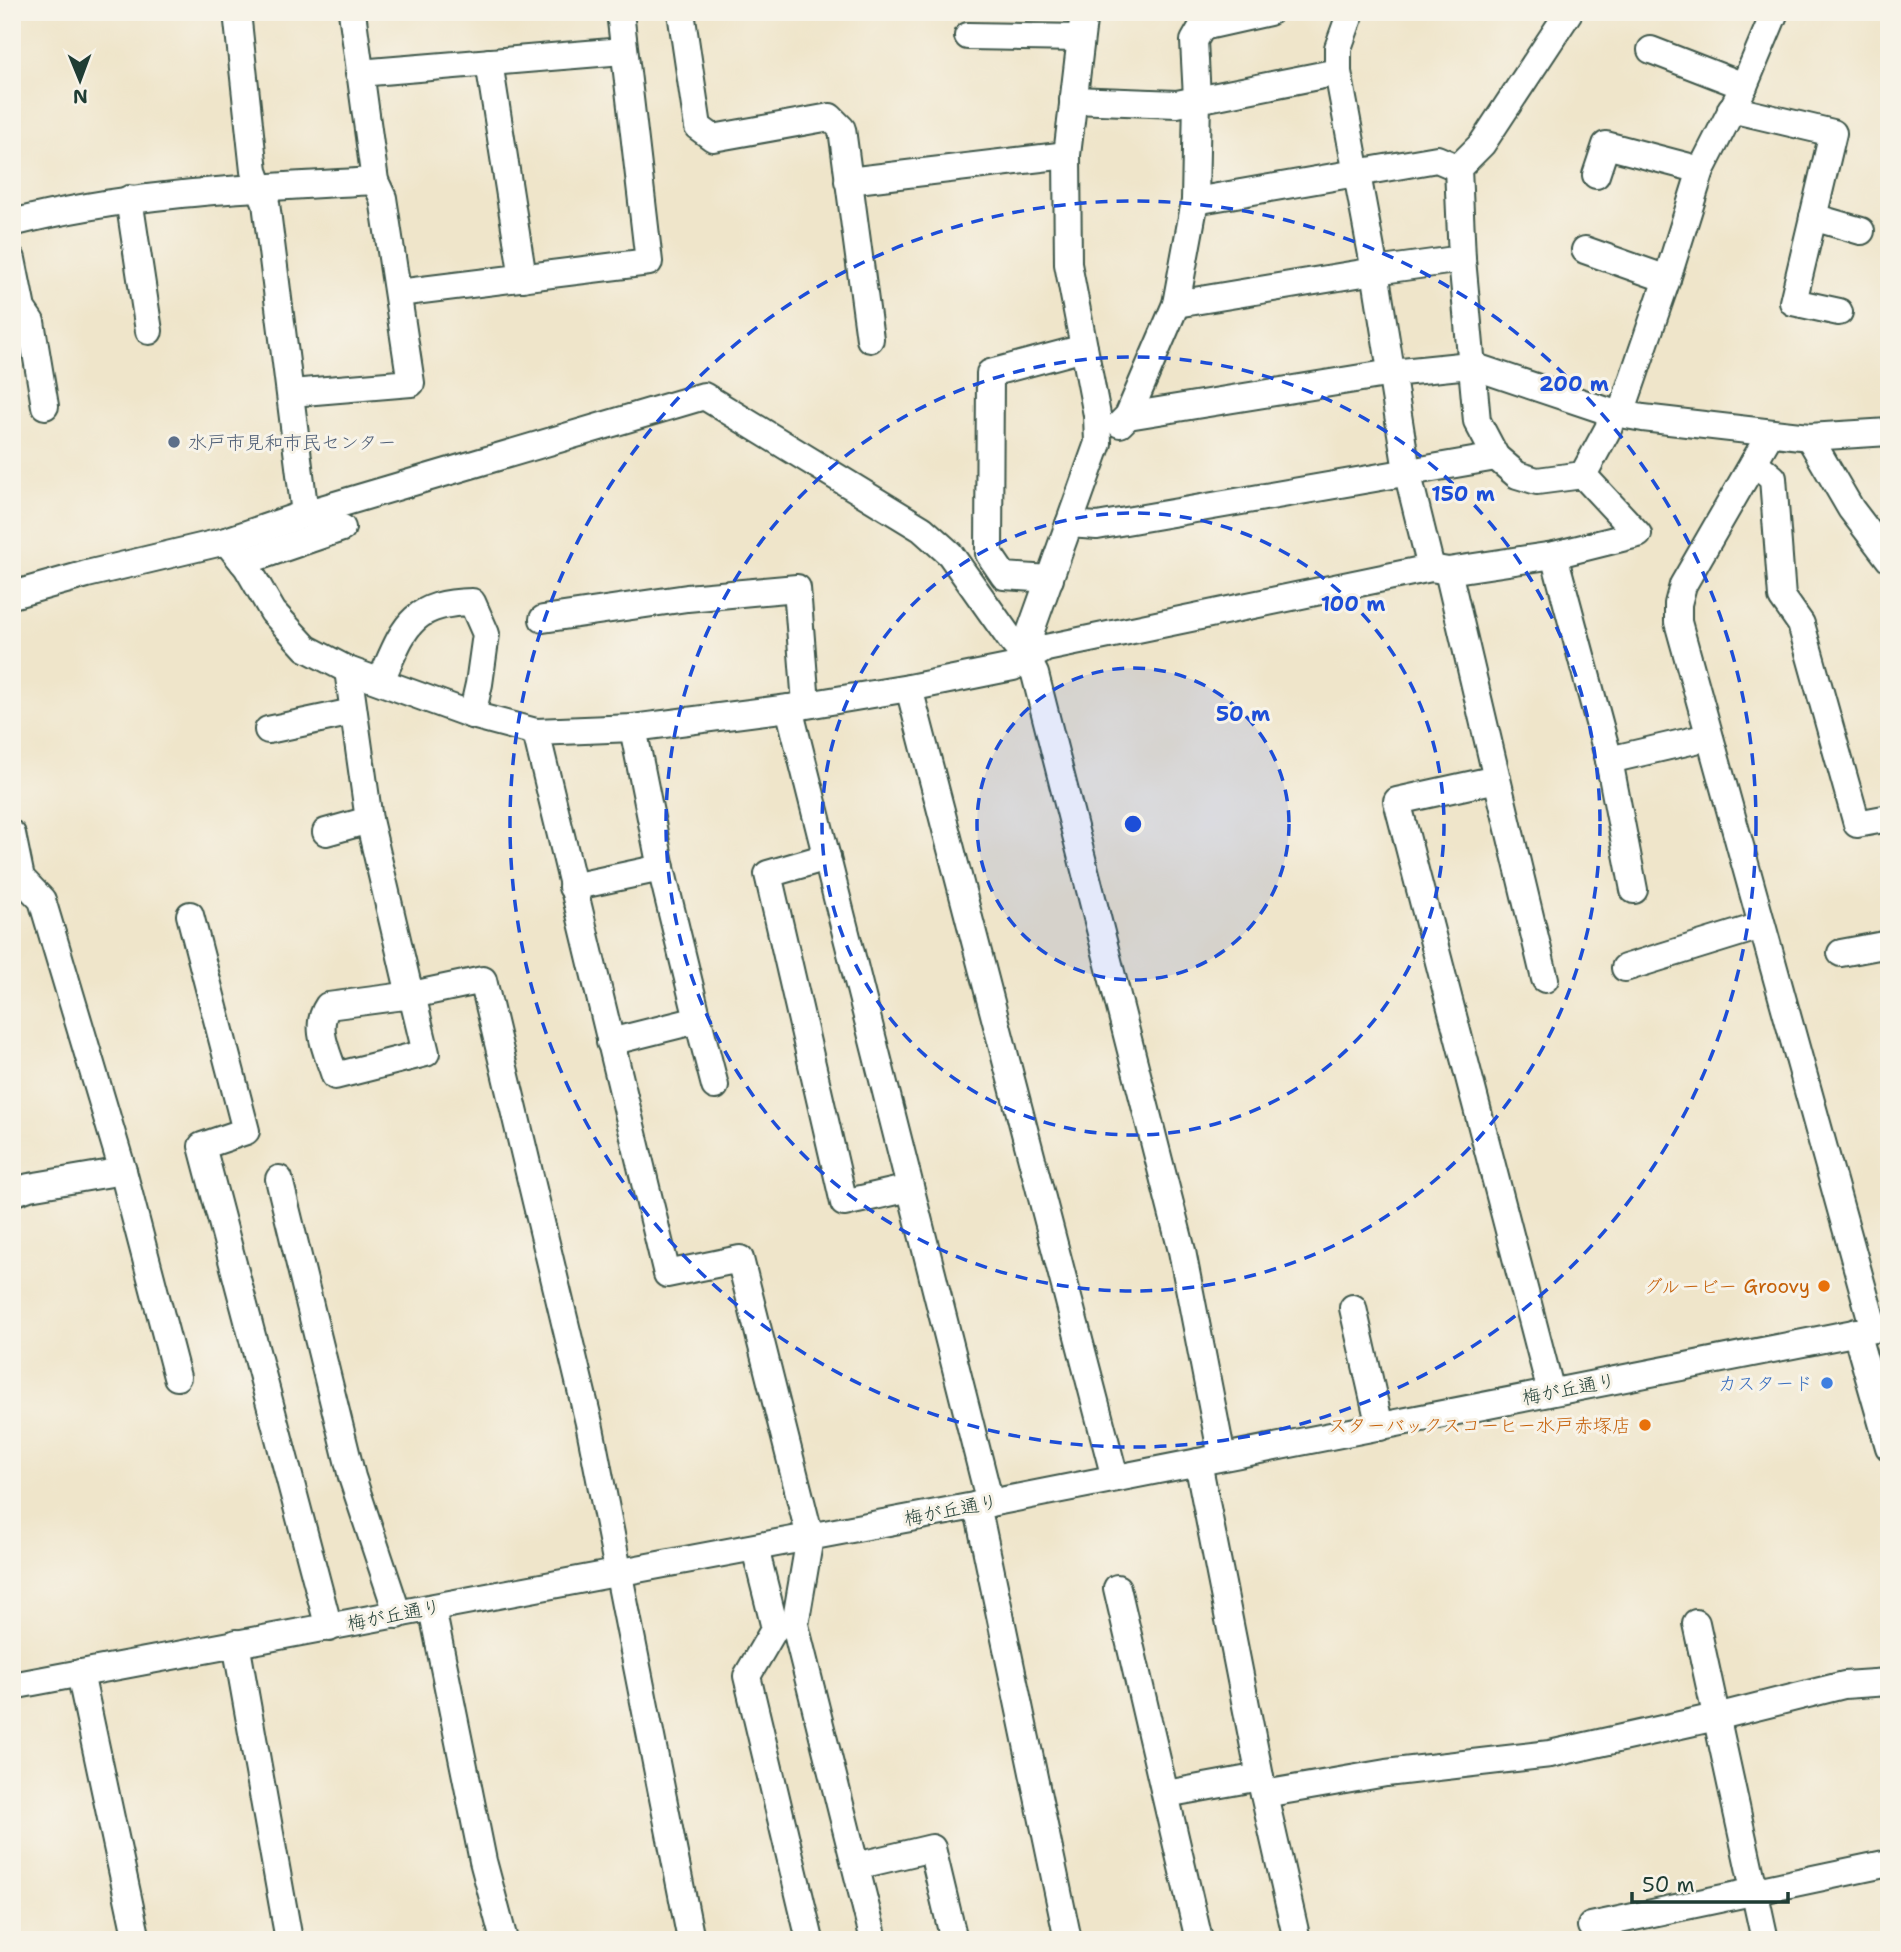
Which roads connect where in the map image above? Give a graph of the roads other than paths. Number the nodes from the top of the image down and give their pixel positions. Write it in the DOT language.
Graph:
graph roads {
  1 [pos="237,12"];
  2 [pos="352,12"];
  3 [pos="620,12"];
  4 [pos="681,12"];
  5 [pos="1084,12"];
  6 [pos="1269,12"];
  7 [pos="1351,12"];
  8 [pos="1569,12"];
  9 [pos="1775,12"];
  10 [pos="968,36"];
  11 [pos="1080,38"];
  12 [pos="1651,50"];
  13 [pos="623,51"];
  14 [pos="489,62"];
  15 [pos="1338,72"];
  16 [pos="359,73"];
  17 [pos="1197,98"];
  18 [pos="1737,98"];
  19 [pos="1073,100"];
  20 [pos="1068,155"];
  21 [pos="1458,168"];
  22 [pos="1701,170"];
  23 [pos="1356,172"];
  24 [pos="1596,175"];
  25 [pos="375,181"];
  26 [pos="848,181"];
  27 [pos="261,187"];
  28 [pos="129,199"];
  29 [pos="1195,201"];
  30 [pos="1813,217"];
  31 [pos="12,223"];
  32 [pos="1861,230"];
  33 [pos="1585,250"];
  34 [pos="12,259"];
  35 [pos="1462,259"];
  36 [pos="1376,271"];
  37 [pos="523,278"];
  38 [pos="1667,279"];
  39 [pos="398,293"];
  40 [pos="1176,304"];
  41 [pos="1839,312"];
  42 [pos="149,331"];
  43 [pos="870,340"];
  44 [pos="1084,348"];
  45 [pos="1470,365"];
  46 [pos="1392,373"];
  47 [pos="291,393"];
  48 [pos="45,406"];
  49 [pos="1616,412"];
  50 [pos="1128,416"];
  51 [pos="1889,432"];
  52 [pos="1770,434"];
  53 [pos="1809,437"];
  54 [pos="1098,443"];
  55 [pos="1496,457"];
  56 [pos="1754,461"];
  57 [pos="1407,471"];
  58 [pos="1583,475"];
  59 [pos="305,514"];
  60 [pos="1069,524"];
  61 [pos="342,528"];
  62 [pos="226,541"];
  63 [pos="1554,555"];
  64 [pos="1889,559"];
  65 [pos="243,562"];
  66 [pos="1439,569"];
  67 [pos="1050,579"];
  68 [pos="12,595"];
  69 [pos="542,619"];
  70 [pos="1028,660"];
  71 [pos="348,670"];
  72 [pos="381,680"];
  73 [pos="909,688"];
  74 [pos="797,706"];
  75 [pos="353,712"];
  76 [pos="472,715"];
  77 [pos="633,728"];
  78 [pos="268,730"];
  79 [pos="536,732"];
  80 [pos="1708,737"];
  81 [pos="1609,760"];
  82 [pos="1497,779"];
  83 [pos="1889,818"];
  84 [pos="369,820"];
  85 [pos="326,832"];
  86 [pos="12,834"];
  87 [pos="827,857"];
  88 [pos="661,868"];
  89 [pos="572,887"];
  90 [pos="1634,890"];
  91 [pos="190,915"];
  92 [pos="1761,926"];
  93 [pos="1889,944"];
  94 [pos="1841,953"];
  95 [pos="1625,968"];
  96 [pos="1545,979"];
  97 [pos="698,1020"];
  98 [pos="610,1042"];
  99 [pos="715,1086"];
  100 [pos="123,1171"];
  101 [pos="279,1179"];
  102 [pos="910,1188"];
  103 [pos="12,1193"];
  104 [pos="1353,1308"];
  105 [pos="1873,1329"];
  106 [pos="177,1377"];
  107 [pos="1551,1392"];
  108 [pos="1380,1427"];
  109 [pos="1889,1447"];
  110 [pos="1210,1459"];
  111 [pos="1115,1478"];
  112 [pos="983,1504"];
  113 [pos="810,1537"];
  114 [pos="755,1548"];
  115 [pos="620,1573"];
  116 [pos="1117,1588"];
  117 [pos="432,1608"];
  118 [pos="398,1615"];
  119 [pos="1696,1623"];
  120 [pos="329,1628"];
  121 [pos="236,1643"];
  122 [pos="80,1674"];
  123 [pos="1889,1682"];
  124 [pos="12,1686"];
  125 [pos="1716,1717"];
  126 [pos="1262,1786"];
  127 [pos="1167,1794"];
  128 [pos="1889,1864"];
  129 [pos="856,1866"];
  130 [pos="1754,1892"];
  131 [pos="1591,1926"];
  132 [pos="136,1940"];
  133 [pos="289,1940"];
  134 [pos="503,1940"];
  135 [pos="691,1940"];
  136 [pos="810,1940"];
  137 [pos="874,1940"];
  138 [pos="954,1940"];
  139 [pos="1068,1940"];
  140 [pos="1199,1940"];
  141 [pos="1297,1940"];
  142 [pos="1765,1940"];
  1 -- 27 [label="street"];
  2 -- 16 [label="street"];
  3 -- 13 [label="street"];
  4 -- 26 [label="street"];
  5 -- 11 [label="street"];
  6 -- 17 [label="street"];
  7 -- 15 [label="street"];
  8 -- 21 [label="street"];
  9 -- 18 [label="street"];
  10 -- 11 [label="street"];
  11 -- 19 [label="street"];
  12 -- 18 [label="street"];
  13 -- 14 [label="street"];
  13 -- 37 [label="street"];
  14 -- 16 [label="street"];
  14 -- 37 [label="street"];
  15 -- 17 [label="street"];
  15 -- 23 [label="street"];
  16 -- 25 [label="street"];
  17 -- 19 [label="street"];
  17 -- 29 [label="street"];
  18 -- 22 [label="street"];
  18 -- 30 [label="street"];
  19 -- 20 [label="street"];
  20 -- 26 [label="street"];
  20 -- 44 [label="street"];
  21 -- 23 [label="street"];
  21 -- 35 [label="street"];
  22 -- 24 [label="street"];
  22 -- 38 [label="street"];
  23 -- 29 [label="street"];
  23 -- 36 [label="street"];
  25 -- 27 [label="street"];
  25 -- 39 [label="street"];
  26 -- 43 [label="street"];
  27 -- 28 [label="street"];
  27 -- 47 [label="street"];
  28 -- 31 [label="street"];
  28 -- 42 [label="street"];
  29 -- 40 [label="street"];
  30 -- 32 [label="street"];
  30 -- 41 [label="street"];
  33 -- 38 [label="street"];
  34 -- 48 [label="street"];
  35 -- 36 [label="street"];
  35 -- 45 [label="street"];
  36 -- 40 [label="street"];
  36 -- 46 [label="street"];
  37 -- 39 [label="street"];
  38 -- 49 [label="street"];
  39 -- 47 [label="street"];
  40 -- 50 [label="street"];
  44 -- 54 [label="street"];
  44 -- 67 [label="street"];
  45 -- 46 [label="street"];
  45 -- 49 [label="street"];
  45 -- 55 [label="street"];
  46 -- 50 [label="street"];
  46 -- 57 [label="street"];
  47 -- 59 [label="street"];
  49 -- 52 [label="street"];
  49 -- 58 [label="street"];
  50 -- 54 [label="street"];
  51 -- 53 [label="street"];
  52 -- 53 [label="street"];
  52 -- 56 [label="street"];
  53 -- 64 [label="street"];
  54 -- 60 [label="street"];
  55 -- 57 [label="street"];
  55 -- 58 [label="street"];
  56 -- 80 [label="street"];
  56 -- 83 [label="street"];
  57 -- 60 [label="street"];
  57 -- 66 [label="street"];
  58 -- 63 [label="street"];
  59 -- 62 [label="street"];
  59 -- 70 [label="street"];
  60 -- 67 [label="street"];
  61 -- 65 [label="street"];
  62 -- 65 [label="street"];
  62 -- 68 [label="street"];
  63 -- 66 [label="street"];
  63 -- 81 [label="street"];
  65 -- 71 [label="street"];
  66 -- 70 [label="street"];
  66 -- 82 [label="street"];
  67 -- 70 [label="street"];
  69 -- 74 [label="street"];
  70 -- 73 [label="street"];
  70 -- 110 [label="street"];
  71 -- 72 [label="street"];
  71 -- 75 [label="street"];
  72 -- 76 [label="street"];
  72 -- 76 [label="street"];
  73 -- 74 [label="street"];
  73 -- 111 [label="street"];
  74 -- 77 [label="street"];
  74 -- 87 [label="street"];
  75 -- 78 [label="street"];
  75 -- 84 [label="street"];
  76 -- 79 [label="street"];
  77 -- 79 [label="street"];
  77 -- 88 [label="street"];
  79 -- 89 [label="street"];
  80 -- 81 [label="street"];
  80 -- 92 [label="street"];
  81 -- 90 [label="street"];
  82 -- 96 [label="street"];
  82 -- 107 [label="street"];
  84 -- 85 [label="street"];
  84 -- 115 [label="street"];
  86 -- 100 [label="street"];
  87 -- 102 [label="street"];
  87 -- 102 [label="street"];
  88 -- 89 [label="street"];
  88 -- 97 [label="street"];
  89 -- 98 [label="street"];
  91 -- 120 [label="street"];
  92 -- 95 [label="street"];
  92 -- 105 [label="street"];
  93 -- 94 [label="street"];
  97 -- 98 [label="street"];
  97 -- 99 [label="street"];
  98 -- 113 [label="street"];
  100 -- 103 [label="street"];
  100 -- 106 [label="street"];
  101 -- 118 [label="street"];
  102 -- 112 [label="street"];
  104 -- 108 [label="street"];
  105 -- 107 [label="street, 梅が丘通り"];
  105 -- 109 [label="street"];
  107 -- 108 [label="street, 梅が丘通り"];
  108 -- 110 [label="street, 梅が丘通り"];
  110 -- 111 [label="street, 梅が丘通り"];
  110 -- 126 [label="street"];
  111 -- 112 [label="street, 梅が丘通り"];
  112 -- 113 [label="street, 梅が丘通り"];
  112 -- 139 [label="street"];
  113 -- 114 [label="street, 梅が丘通り"];
  113 -- 129 [label="street"];
  114 -- 115 [label="street, 梅が丘通り"];
  114 -- 136 [label="street"];
  115 -- 117 [label="street, 梅が丘通り"];
  115 -- 135 [label="street"];
  116 -- 127 [label="street"];
  117 -- 118 [label="street, 梅が丘通り"];
  117 -- 134 [label="street"];
  118 -- 120 [label="street, 梅が丘通り"];
  119 -- 125 [label="street"];
  120 -- 121 [label="street, 梅が丘通り"];
  121 -- 122 [label="street, 梅が丘通り"];
  121 -- 133 [label="street"];
  122 -- 124 [label="street, 梅が丘通り"];
  122 -- 132 [label="street"];
  123 -- 125 [label="street"];
  125 -- 126 [label="street"];
  125 -- 130 [label="street"];
  126 -- 127 [label="street"];
  126 -- 141 [label="street"];
  127 -- 140 [label="street"];
  128 -- 130 [label="street"];
  129 -- 137 [label="street"];
  129 -- 138 [label="street"];
  130 -- 131 [label="street"];
  130 -- 142 [label="street"];
}
